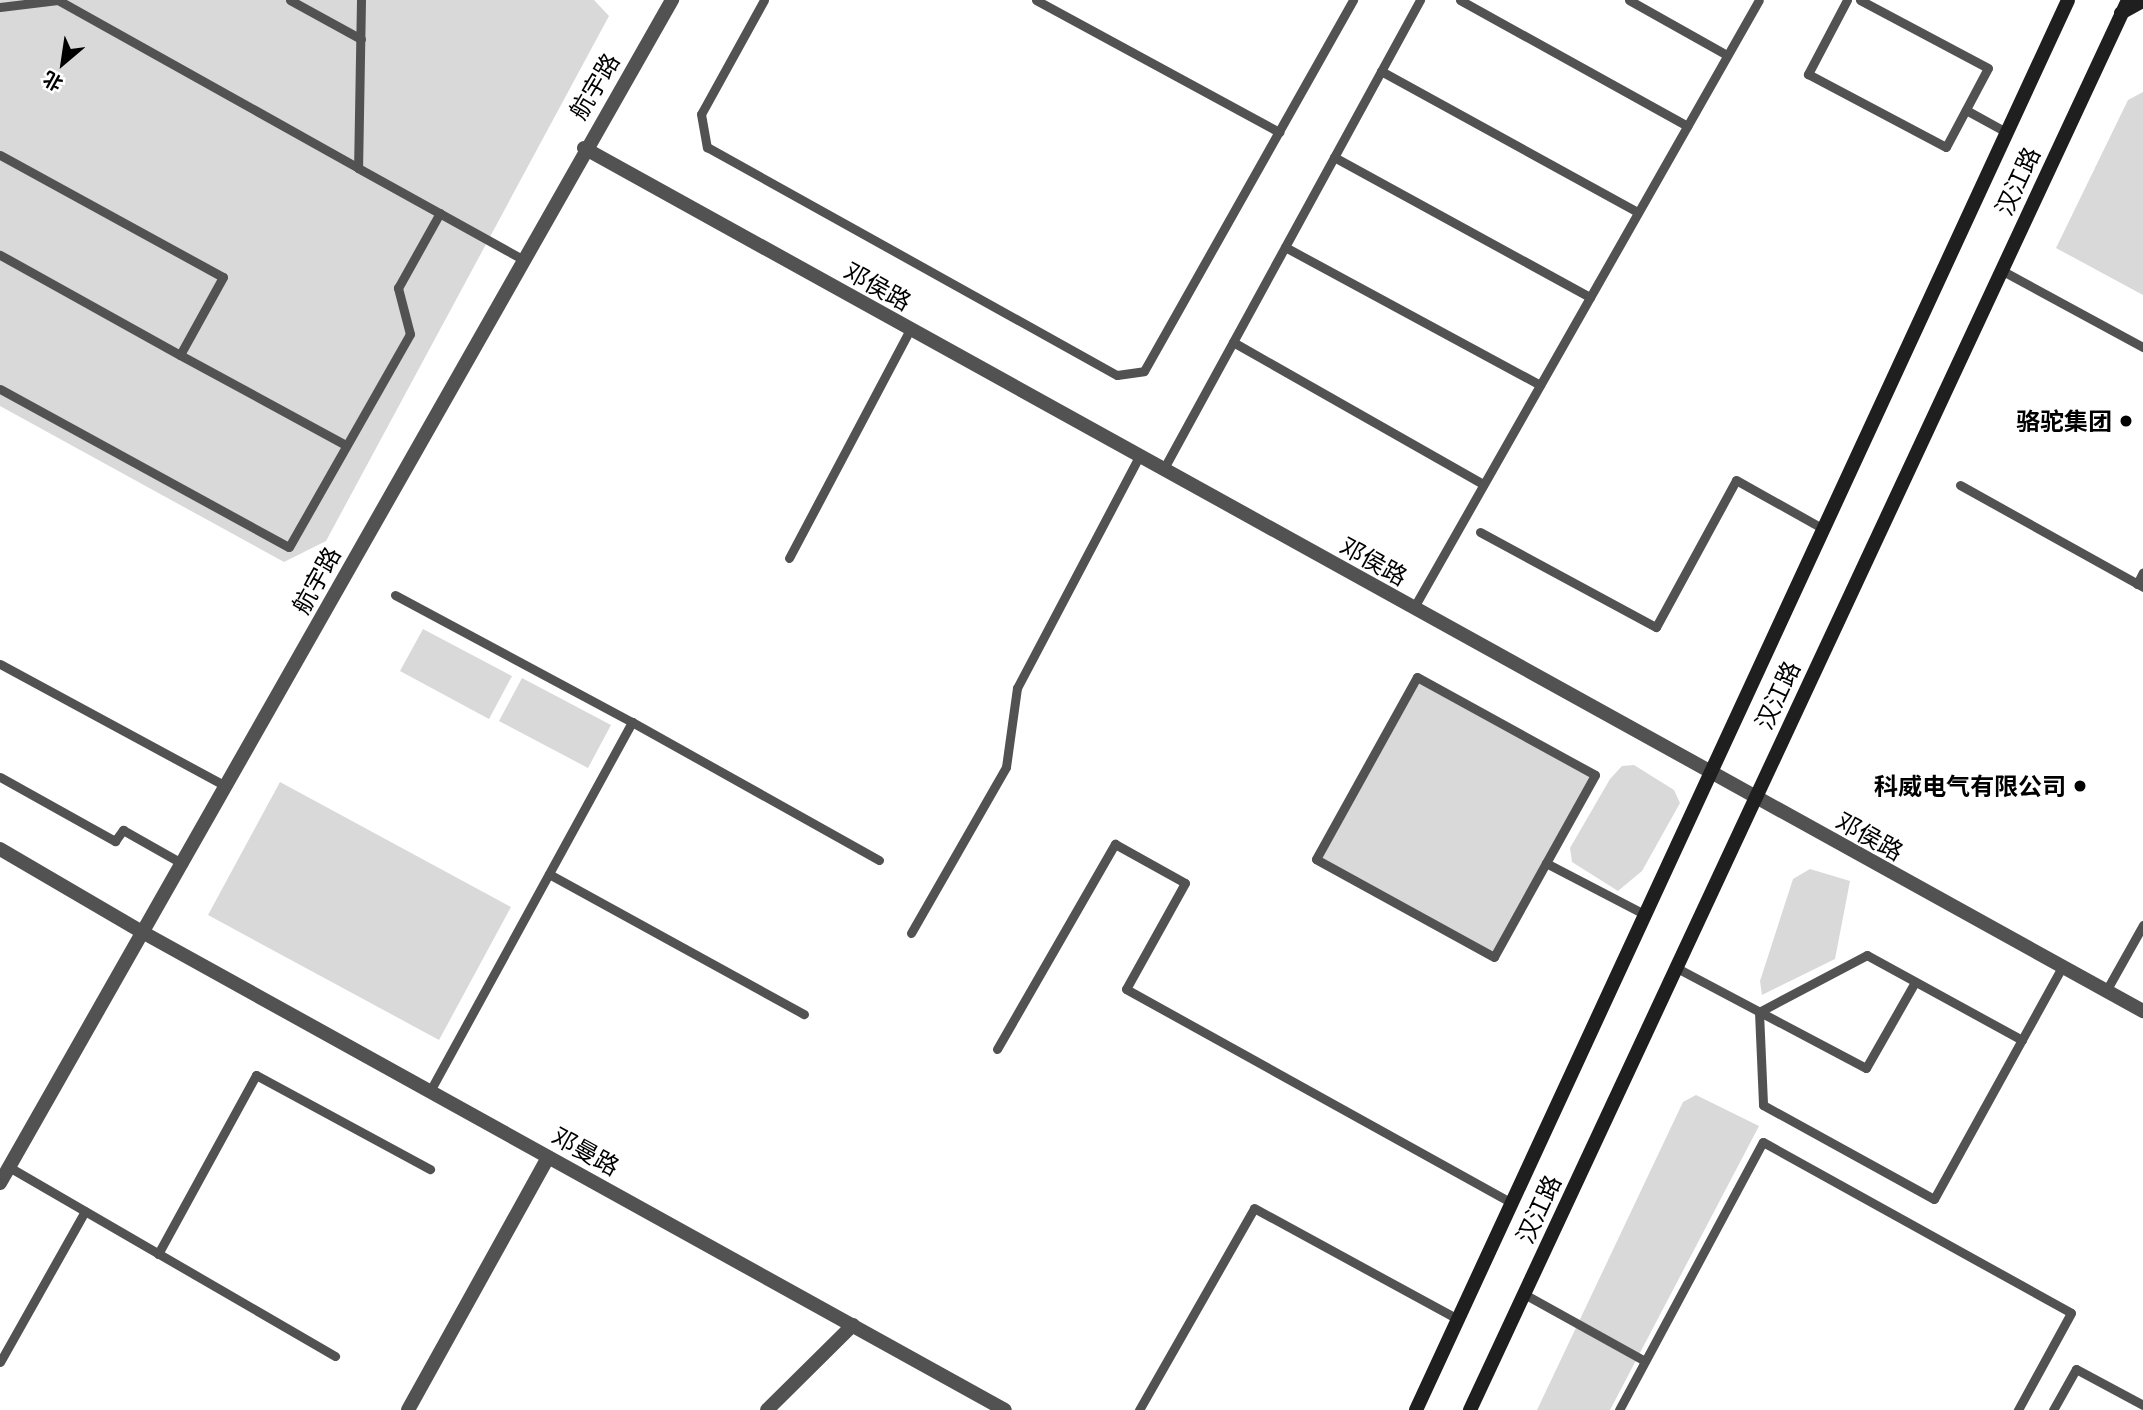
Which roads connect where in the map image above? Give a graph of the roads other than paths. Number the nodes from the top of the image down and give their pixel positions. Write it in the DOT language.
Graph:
graph roads {
  1 [pos="58,0"];
  2 [pos="290,0"];
  3 [pos="361,0"];
  4 [pos="672,0"];
  5 [pos="764,0"];
  6 [pos="1036,0"];
  7 [pos="1353,0"];
  8 [pos="1420,0"];
  9 [pos="1461,0"];
  10 [pos="1629,0"];
  11 [pos="1759,0"];
  12 [pos="1847,0"];
  13 [pos="1860,0"];
  14 [pos="2068,0"];
  15 [pos="2143,1"];
  16 [pos="0,7"];
  17 [pos="2124,7"];
  18 [pos="360,39"];
  19 [pos="1727,55"];
  20 [pos="1381,71"];
  21 [pos="1966,110"];
  22 [pos="1687,126"];
  23 [pos="1279,132"];
  24 [pos="2006,132"];
  25 [pos="584,148"];
  26 [pos="0,155"];
  27 [pos="1334,158"];
  28 [pos="358,168"];
  29 [pos="1638,212"];
  30 [pos="440,214"];
  31 [pos="1285,247"];
  32 [pos="0,255"];
  33 [pos="522,259"];
  34 [pos="2001,270"];
  35 [pos="1590,298"];
  36 [pos="910,329"];
  37 [pos="1233,342"];
  38 [pos="2143,347"];
  39 [pos="180,355"];
  40 [pos="1540,386"];
  41 [pos="0,388"];
  42 [pos="346,446"];
  43 [pos="1139,457"];
  44 [pos="1163,470"];
  45 [pos="1483,484"];
  46 [pos="1960,485"];
  47 [pos="1822,528"];
  48 [pos="1480,532"];
  49 [pos="789,558"];
  50 [pos="2143,572"];
  51 [pos="2140,586"];
  52 [pos="395,595"];
  53 [pos="1413,609"];
  54 [pos="0,664"];
  55 [pos="632,722"];
  56 [pos="1709,774"];
  57 [pos="0,777"];
  58 [pos="226,786"];
  59 [pos="1754,799"];
  60 [pos="0,849"];
  61 [pos="879,860"];
  62 [pos="183,863"];
  63 [pos="1546,863"];
  64 [pos="549,874"];
  65 [pos="1644,915"];
  66 [pos="2143,925"];
  67 [pos="144,933"];
  68 [pos="911,933"];
  69 [pos="1675,967"];
  70 [pos="2062,967"];
  71 [pos="1915,982"];
  72 [pos="2106,991"];
  73 [pos="2143,1011"];
  74 [pos="1759,1012"];
  75 [pos="804,1014"];
  76 [pos="2022,1040"];
  77 [pos="997,1049"];
  78 [pos="430,1091"];
  79 [pos="548,1157"];
  80 [pos="9,1167"];
  81 [pos="430,1168"];
  82 [pos="0,1183"];
  83 [pos="1511,1202"];
  84 [pos="85,1211"];
  85 [pos="158,1254"];
  86 [pos="1524,1294"];
  87 [pos="1458,1319"];
  88 [pos="853,1325"];
  89 [pos="335,1356"];
  90 [pos="1645,1361"];
  91 [pos="0,1362"];
  92 [pos="2143,1405"];
  93 [pos="408,1410"];
  94 [pos="767,1410"];
  95 [pos="1005,1410"];
  96 [pos="1139,1410"];
  97 [pos="1416,1410"];
  98 [pos="1470,1410"];
  99 [pos="1619,1410"];
  100 [pos="2018,1410"];
  101 [pos="2053,1410"];
  1 -- 16 [label="lane"];
  1 -- 28 [label="lane"];
  2 -- 18 [label="lane"];
  3 -- 18 [label="lane"];
  4 -- 25 [label="street, 航宇路"];
  5 -- 23 [label="lane"];
  6 -- 23 [label="lane"];
  7 -- 23 [label="lane"];
  8 -- 20 [label="lane"];
  9 -- 22 [label="lane"];
  10 -- 19 [label="lane"];
  11 -- 19 [label="lane"];
  12 -- 21 [label="lane"];
  13 -- 21 [label="lane"];
  14 -- 24 [label="main road, 汉江路"];
  15 -- 17 [label="main road"];
  17 -- 34 [label="main road, 汉江路"];
  18 -- 28 [label="lane"];
  19 -- 22 [label="lane"];
  20 -- 27 [label="lane"];
  20 -- 29 [label="lane"];
  21 -- 24 [label="lane"];
  22 -- 29 [label="lane"];
  24 -- 47 [label="main road, 汉江路"];
  25 -- 33 [label="street, 航宇路"];
  25 -- 36 [label="street, 邓侯路"];
  26 -- 39 [label="lane"];
  27 -- 31 [label="lane"];
  27 -- 35 [label="lane"];
  28 -- 30 [label="lane"];
  29 -- 35 [label="lane"];
  30 -- 33 [label="lane"];
  30 -- 42 [label="lane"];
  31 -- 37 [label="lane"];
  31 -- 40 [label="lane"];
  32 -- 39 [label="lane"];
  33 -- 58 [label="street, 航宇路"];
  34 -- 38 [label="lane"];
  34 -- 59 [label="main road, 汉江路"];
  35 -- 40 [label="lane"];
  36 -- 43 [label="street, 邓侯路"];
  36 -- 49 [label="lane"];
  37 -- 44 [label="lane"];
  37 -- 45 [label="lane"];
  39 -- 42 [label="lane"];
  40 -- 45 [label="lane"];
  41 -- 42 [label="lane"];
  43 -- 44 [label="street, 邓侯路"];
  43 -- 68 [label="lane"];
  44 -- 53 [label="street, 邓侯路"];
  45 -- 53 [label="lane"];
  46 -- 51 [label="lane"];
  47 -- 48 [label="lane"];
  47 -- 56 [label="main road, 汉江路"];
  50 -- 51 [label="lane"];
  52 -- 55 [label="lane"];
  53 -- 56 [label="street, 邓侯路"];
  54 -- 58 [label="lane"];
  55 -- 61 [label="lane"];
  55 -- 64 [label="lane"];
  56 -- 59 [label="street, 邓侯路"];
  56 -- 65 [label="main road, 汉江路"];
  57 -- 62 [label="lane"];
  58 -- 62 [label="street, 航宇路"];
  59 -- 69 [label="main road, 汉江路"];
  59 -- 70 [label="street, 邓侯路"];
  60 -- 67 [label="street, 邓曼路"];
  62 -- 67 [label="street, 航宇路"];
  63 -- 63 [label="lane"];
  63 -- 65 [label="lane"];
  64 -- 75 [label="lane"];
  64 -- 78 [label="lane"];
  65 -- 83 [label="main road, 汉江路"];
  66 -- 72 [label="lane"];
  67 -- 78 [label="street, 邓曼路"];
  67 -- 80 [label="street, 航宇路"];
  69 -- 74 [label="lane"];
  69 -- 86 [label="main road, 汉江路"];
  70 -- 72 [label="street, 邓侯路"];
  70 -- 76 [label="lane"];
  71 -- 74 [label="lane"];
  71 -- 74 [label="lane"];
  71 -- 76 [label="lane"];
  72 -- 73 [label="street, 邓侯路"];
  74 -- 76 [label="lane"];
  77 -- 83 [label="lane"];
  78 -- 79 [label="street, 邓曼路"];
  79 -- 88 [label="street, 邓曼路"];
  79 -- 93 [label="street"];
  80 -- 82 [label="street, 航宇路"];
  80 -- 84 [label="lane"];
  81 -- 85 [label="lane"];
  83 -- 87 [label="main road, 汉江路"];
  84 -- 85 [label="lane"];
  84 -- 91 [label="lane"];
  85 -- 89 [label="lane"];
  86 -- 90 [label="lane"];
  86 -- 98 [label="main road, 汉江路"];
  87 -- 96 [label="lane"];
  87 -- 97 [label="main road, 汉江路"];
  88 -- 94 [label="street"];
  88 -- 95 [label="street, 邓曼路"];
  90 -- 99 [label="lane"];
  90 -- 100 [label="lane"];
  92 -- 101 [label="lane"];
}
